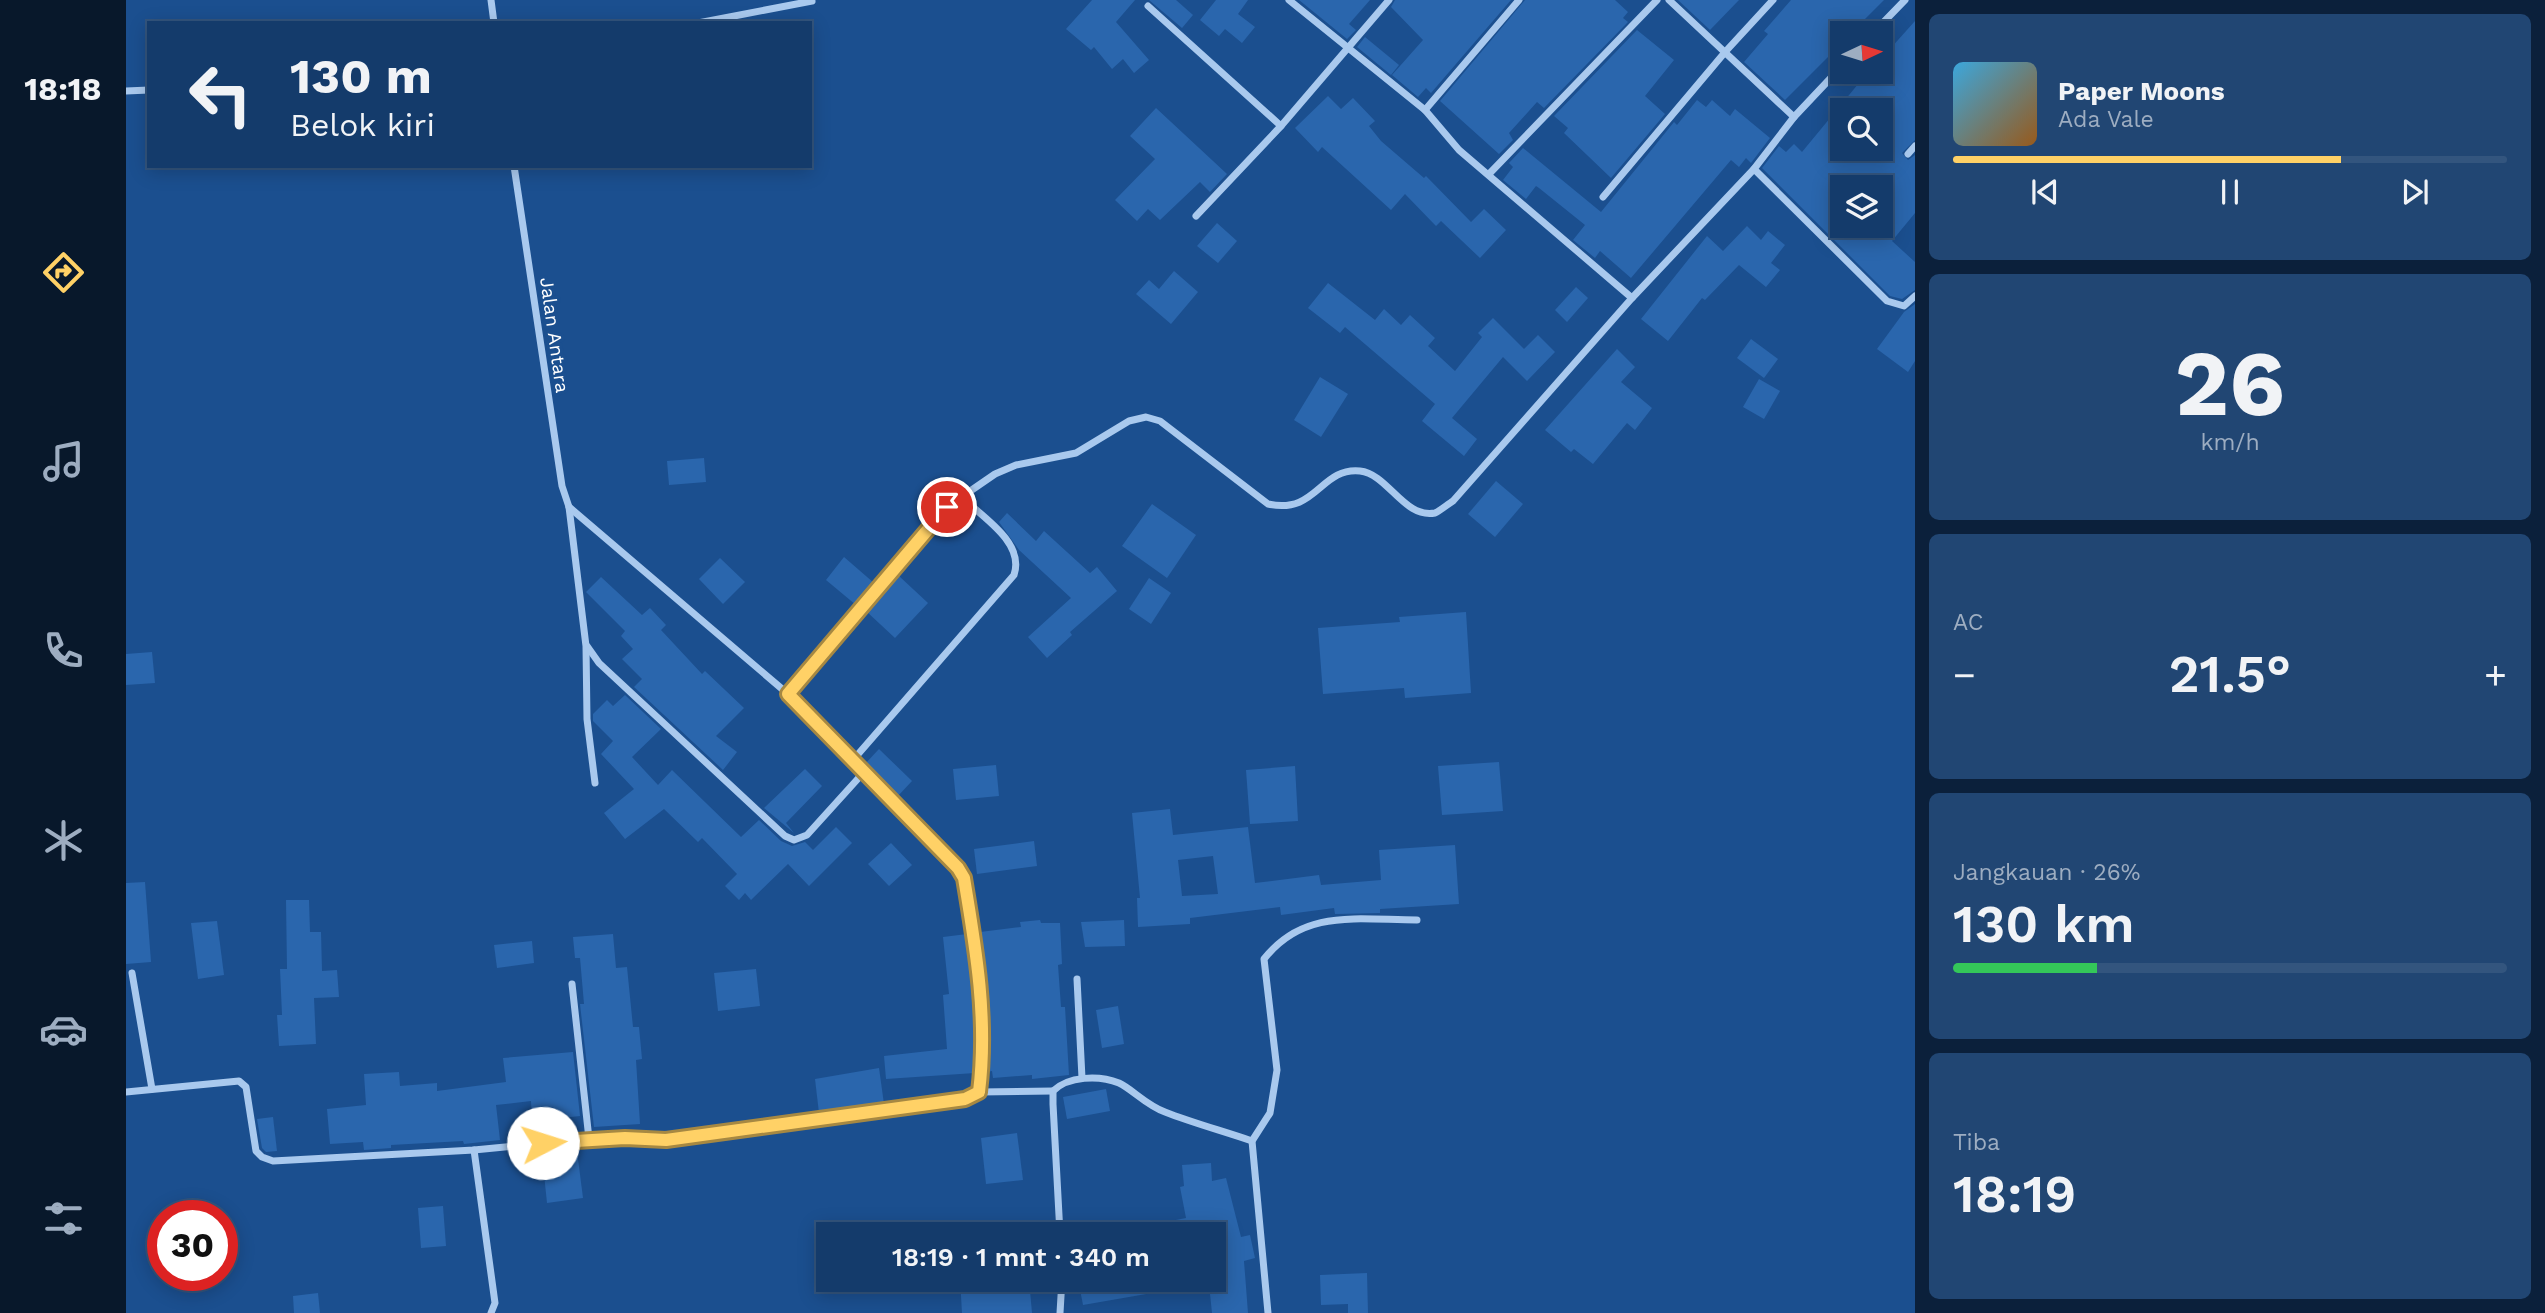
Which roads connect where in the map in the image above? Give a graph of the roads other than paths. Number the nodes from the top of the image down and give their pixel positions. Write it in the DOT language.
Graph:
graph roads {
  1 [pos="491,0"];
  2 [pos="1289,0"];
  3 [pos="1390,0"];
  4 [pos="1519,0"];
  5 [pos="1657,0"];
  6 [pos="1669,0"];
  7 [pos="1773,0"];
  8 [pos="1905,0"];
  9 [pos="812,1"];
  10 [pos="1148,6"];
  11 [pos="494,21"];
  12 [pos="708,21"];
  13 [pos="1885,21"];
  14 [pos="1346,47"];
  15 [pos="1726,51"];
  16 [pos="1830,79"];
  17 [pos="147,90"];
  18 [pos="126,91"];
  19 [pos="1425,110"];
  20 [pos="1794,117"];
  21 [pos="1281,126"];
  22 [pos="1915,146"];
  23 [pos="1908,154"];
  24 [pos="514,168"];
  25 [pos="1754,169"];
  26 [pos="1490,173"];
  27 [pos="1603,197"];
  28 [pos="1196,216"];
  29 [pos="1915,296"];
  30 [pos="1632,298"];
  31 [pos="961,497"];
  32 [pos="569,507"];
  33 [pos="586,646"];
  34 [pos="788,694"];
  35 [pos="853,760"];
  36 [pos="864,772"];
  37 [pos="595,783"];
  38 [pos="1417,920"];
  39 [pos="132,973"];
  40 [pos="1077,979"];
  41 [pos="572,984"];
  42 [pos="1082,1079"];
  43 [pos="152,1089"];
  44 [pos="1053,1091"];
  45 [pos="126,1092"];
  46 [pos="979,1092"];
  47 [pos="589,1139"];
  48 [pos="1252,1141"];
  49 [pos="474,1150"];
  50 [pos="1059,1222"];
  51 [pos="1061,1292"];
  52 [pos="491,1313"];
  53 [pos="1060,1313"];
  54 [pos="1268,1313"];
  1 -- 11 [label="street"];
  2 -- 14 [label="street"];
  3 -- 14 [label="street"];
  4 -- 19 [label="street"];
  5 -- 26 [label="street"];
  6 -- 15 [label="street"];
  7 -- 15 [label="street"];
  8 -- 13 [label="street"];
  9 -- 12 [label="street"];
  10 -- 21 [label="street"];
  14 -- 19 [label="street"];
  14 -- 21 [label="street"];
  15 -- 20 [label="street"];
  15 -- 27 [label="street"];
  16 -- 20 [label="street"];
  17 -- 18 [label="street"];
  19 -- 26 [label="street"];
  20 -- 25 [label="street"];
  21 -- 28 [label="street"];
  22 -- 23 [label="street"];
  24 -- 32 [label="street, Jalan Antara"];
  25 -- 29 [label="street"];
  25 -- 30 [label="street"];
  26 -- 30 [label="street"];
  30 -- 31 [label="street"];
  31 -- 34 [label="street"];
  31 -- 35 [label="street"];
  32 -- 33 [label="street, Jalan Antara"];
  32 -- 34 [label="street"];
  33 -- 36 [label="street"];
  33 -- 37 [label="street, Jalan Antara"];
  34 -- 35 [label="street"];
  35 -- 36 [label="street"];
  36 -- 46 [label="street"];
  38 -- 48 [label="street"];
  39 -- 43 [label="street"];
  40 -- 42 [label="street"];
  41 -- 47 [label="street"];
  42 -- 44 [label="street"];
  42 -- 48 [label="street"];
  43 -- 45 [label="street"];
  43 -- 49 [label="street"];
  44 -- 46 [label="street"];
  44 -- 50 [label="street"];
  46 -- 47 [label="street"];
  47 -- 49 [label="street"];
  48 -- 54 [label="street"];
  49 -- 52 [label="street"];
  51 -- 53 [label="street"];
}
